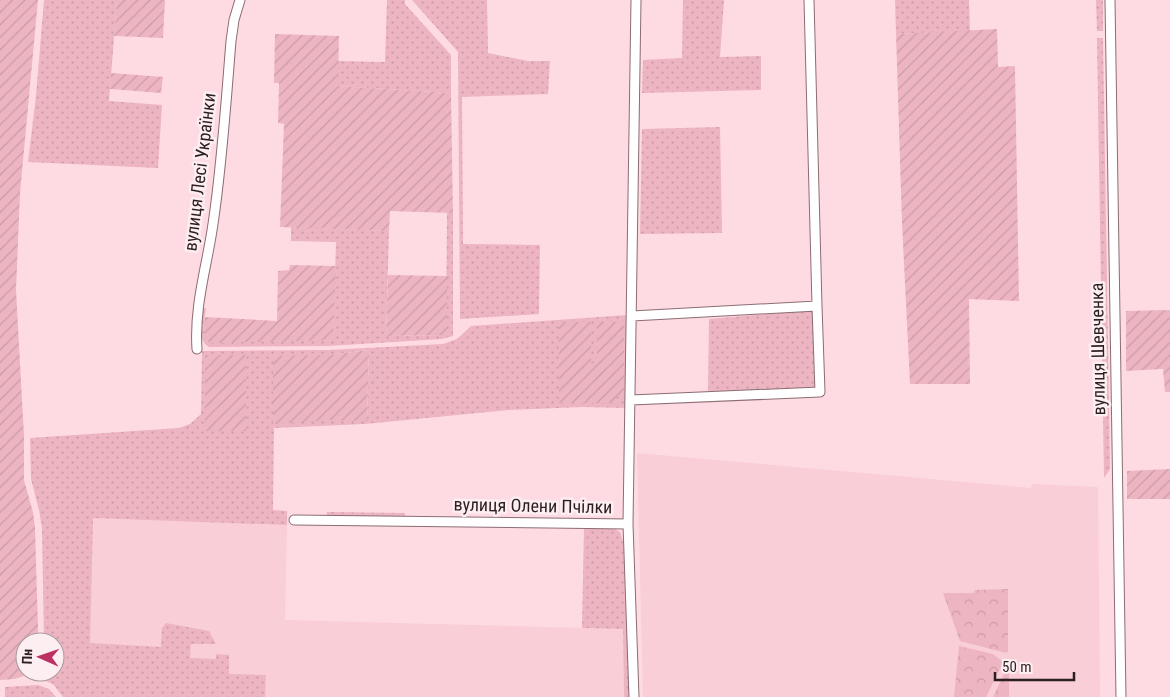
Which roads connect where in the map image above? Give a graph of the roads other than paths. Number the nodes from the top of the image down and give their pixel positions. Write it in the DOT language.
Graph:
graph roads {
  1 [pos="240,0"];
  2 [pos="636,0"];
  3 [pos="809,0"];
  4 [pos="1110,0"];
  5 [pos="817,306"];
  6 [pos="632,316"];
  7 [pos="197,349"];
  8 [pos="631,400"];
  9 [pos="294,520"];
  10 [pos="628,524"];
  11 [pos="634,697"];
  12 [pos="1120,697"];
  1 -- 7 [label="street, вулиця Лесі Українки"];
  2 -- 6 [label="street"];
  3 -- 5 [label="street"];
  4 -- 12 [label="street, вулиця Шевченка"];
  5 -- 6 [label="street"];
  5 -- 8 [label="street"];
  6 -- 8 [label="street"];
  8 -- 10 [label="street"];
  9 -- 10 [label="street, вулиця Олени Пчілки"];
  10 -- 11 [label="street, вулиця Олени Пчілки"];
}
